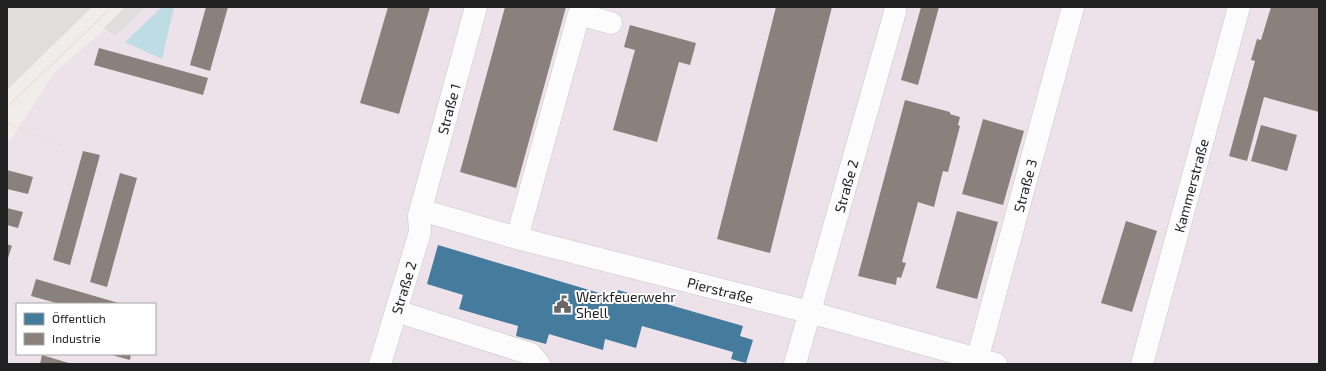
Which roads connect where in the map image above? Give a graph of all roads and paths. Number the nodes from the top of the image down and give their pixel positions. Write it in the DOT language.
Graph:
graph roads {
  1 [pos="112,7"];
  2 [pos="476,7"];
  3 [pos="894,7"];
  4 [pos="1073,7"];
  5 [pos="1239,7"];
  6 [pos="611,23"];
  7 [pos="7,107"];
  8 [pos="7,123"];
  9 [pos="61,146"];
  10 [pos="420,210"];
  11 [pos="517,238"];
  12 [pos="396,311"];
  13 [pos="809,312"];
  14 [pos="984,362"];
  15 [pos="380,364"];
  16 [pos="538,364"];
  17 [pos="795,364"];
  18 [pos="1142,364"];
  1 -- 7 [label="path"];
  2 -- 10 [label="street, Straße 1"];
  3 -- 13 [label="street, Straße 2"];
  4 -- 14 [label="street, Straße 3"];
  5 -- 18 [label="street, Kammerstraße"];
  6 -- 11 [label="street"];
  8 -- 9 [label="path"];
  10 -- 11 [label="street, Pierstraße"];
  10 -- 12 [label="street, Straße 2"];
  11 -- 13 [label="street, Pierstraße"];
  12 -- 15 [label="street, Straße 2"];
  12 -- 16 [label="street"];
  13 -- 14 [label="street, Pierstraße"];
  13 -- 17 [label="street, Straße 2"];
}
